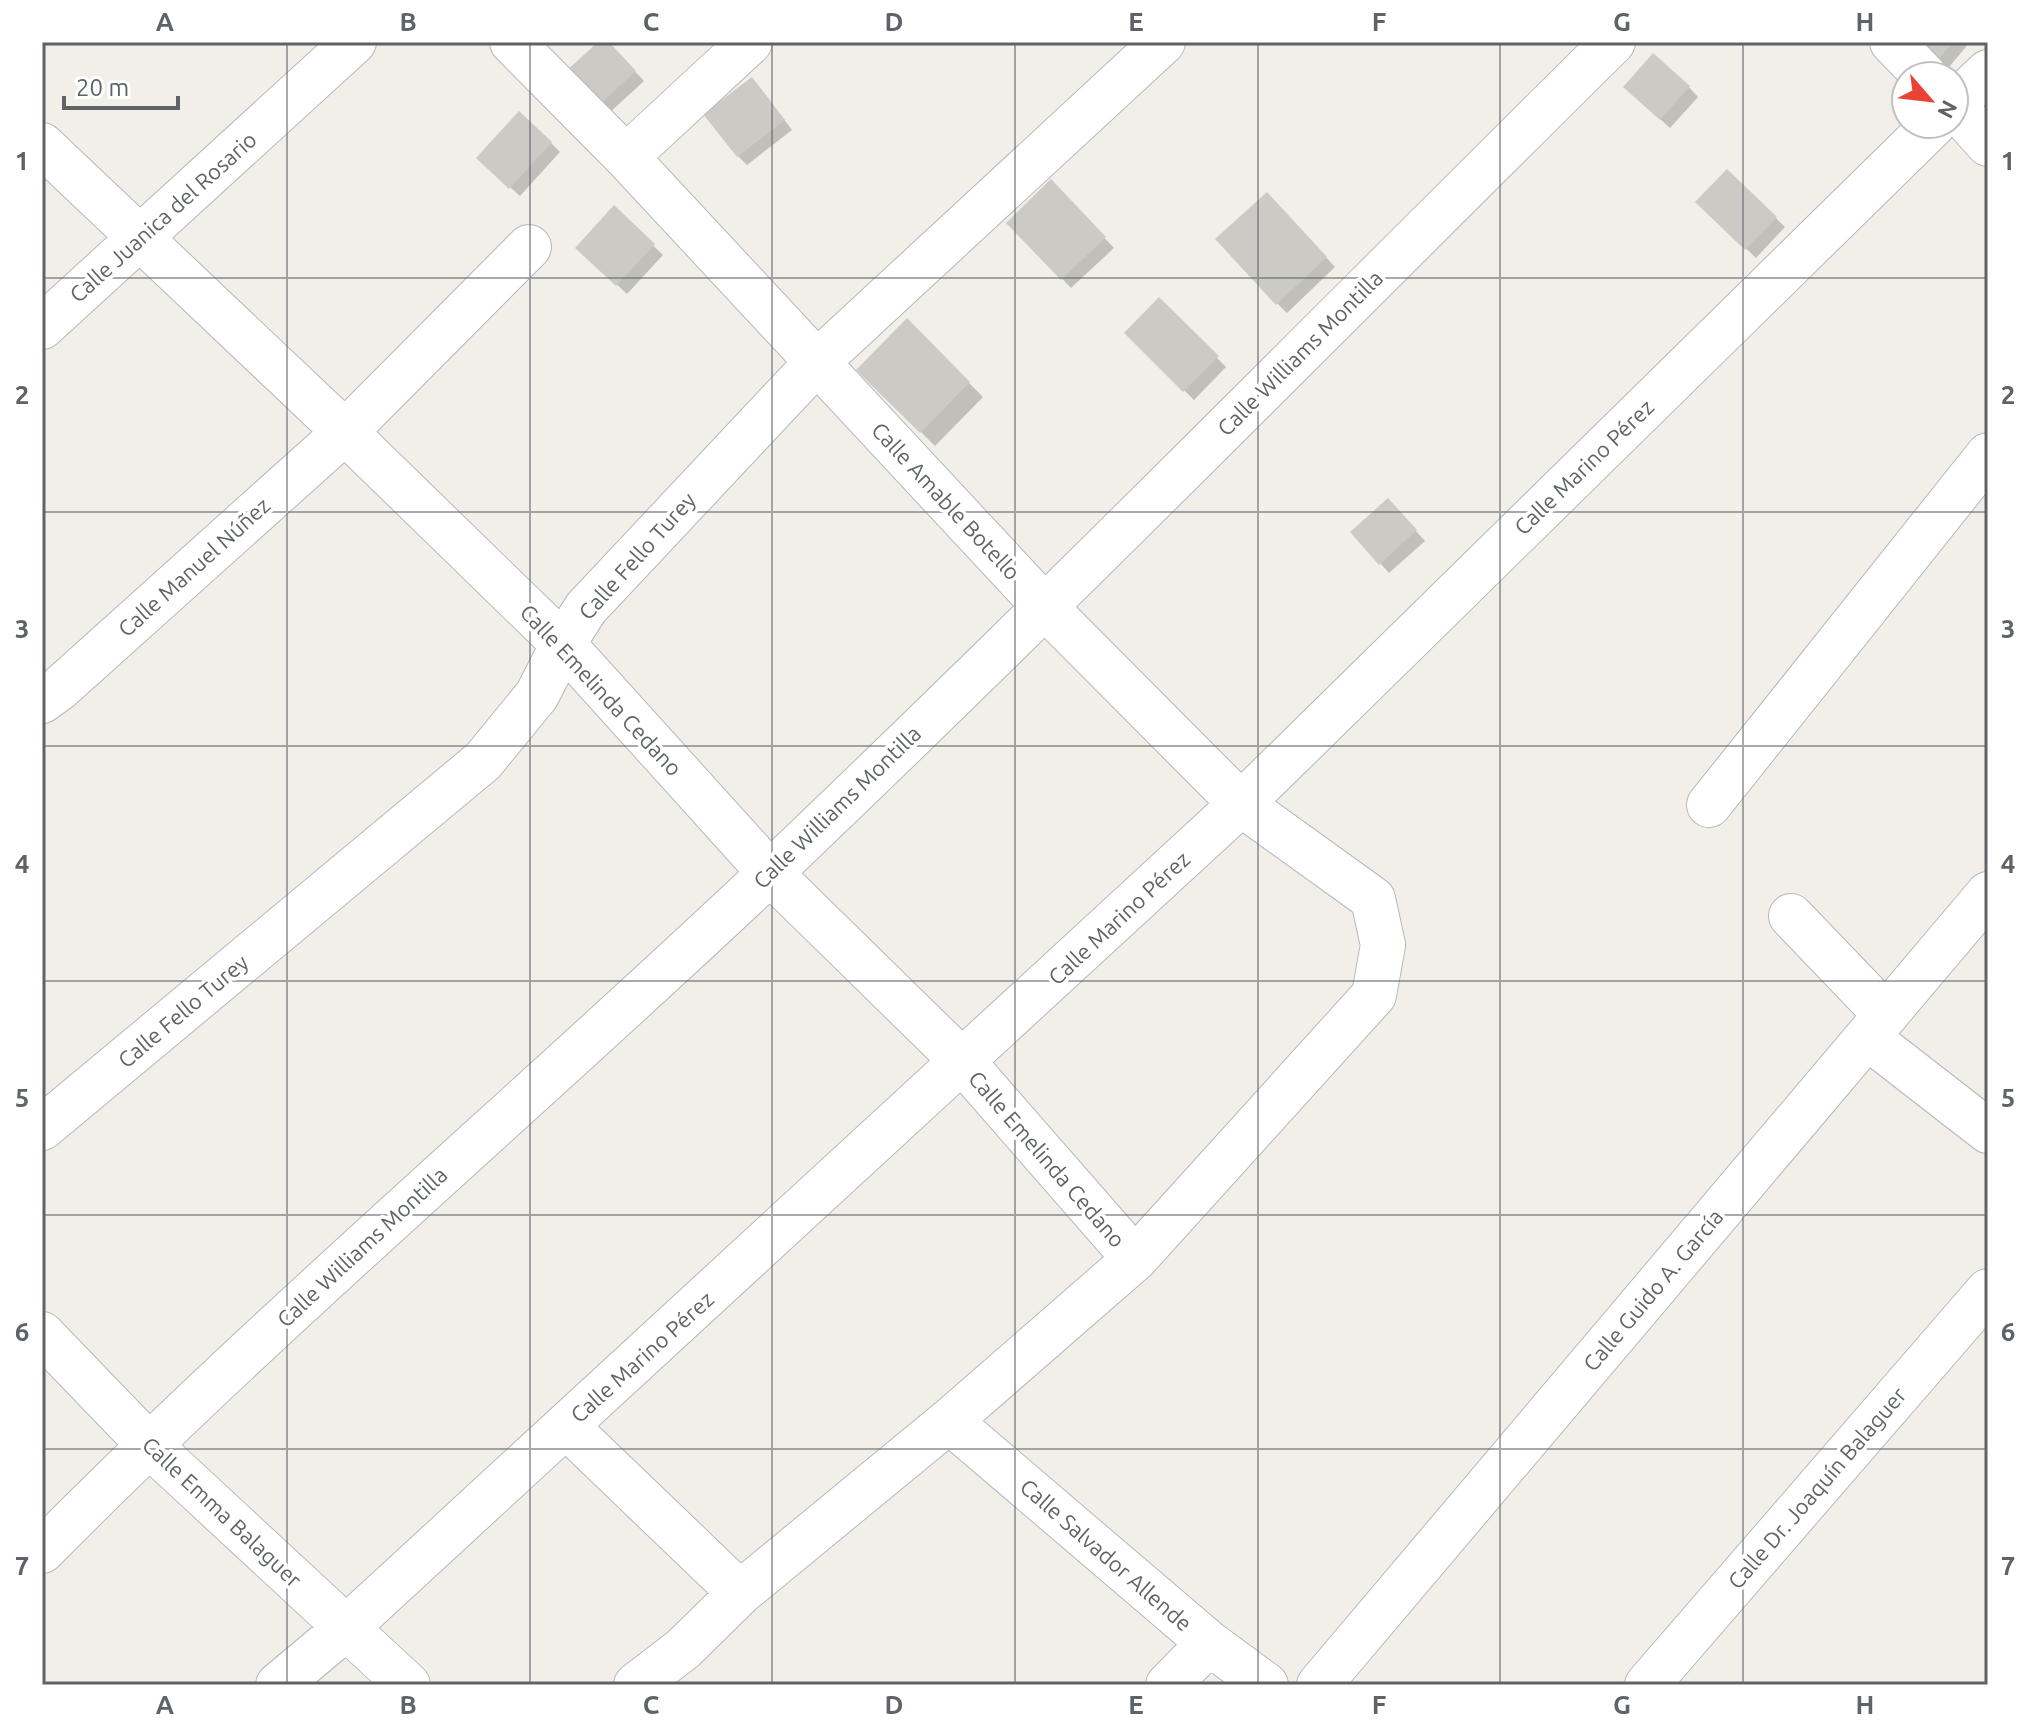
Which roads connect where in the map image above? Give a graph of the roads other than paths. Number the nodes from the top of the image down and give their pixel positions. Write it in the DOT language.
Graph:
graph roads {
  1 [pos="354,42"];
  2 [pos="512,42"];
  3 [pos="750,42"];
  4 [pos="1163,42"];
  5 [pos="1613,42"];
  6 [pos="1892,42"];
  7 [pos="1909,60"];
  8 [pos="1988,72"];
  9 [pos="1970,89"];
  10 [pos="1970,123"];
  11 [pos="1918,140"];
  12 [pos="1988,144"];
  13 [pos="42,145"];
  14 [pos="626,157"];
  15 [pos="139,239"];
  16 [pos="529,247"];
  17 [pos="42,327"];
  18 [pos="816,363"];
  19 [pos="345,432"];
  20 [pos="1988,455"];
  21 [pos="1044,606"];
  22 [pos="563,644"];
  23 [pos="42,701"];
  24 [pos="1241,804"];
  25 [pos="1709,805"];
  26 [pos="770,873"];
  27 [pos="1988,894"];
  28 [pos="1791,916"];
  29 [pos="1876,1026"];
  30 [pos="963,1062"];
  31 [pos="42,1128"];
  32 [pos="1988,1131"];
  33 [pos="1135,1259"];
  34 [pos="1988,1291"];
  35 [pos="42,1334"];
  36 [pos="949,1421"];
  37 [pos="566,1426"];
  38 [pos="148,1444"];
  39 [pos="42,1551"];
  40 [pos="740,1593"];
  41 [pos="346,1628"];
  42 [pos="1209,1643"];
  43 [pos="278,1685"];
  44 [pos="408,1685"];
  45 [pos="636,1685"];
  46 [pos="1168,1685"];
  47 [pos="1266,1685"];
  48 [pos="1319,1685"];
  49 [pos="1647,1685"];
  1 -- 15 [label="street, Calle Juanica del Rosario"];
  2 -- 14 [label="street, Calle Amable Botello"];
  3 -- 14 [label="street"];
  4 -- 18 [label="street, Calle Fello Turey"];
  5 -- 21 [label="street, Calle Williams Montilla"];
  6 -- 7 [label="street"];
  8 -- 9 [label="street"];
  10 -- 12 [label="street"];
  11 -- 24 [label="street, Calle Marino Pérez"];
  13 -- 15 [label="street, Calle Emelinda Cedano"];
  14 -- 18 [label="street, Calle Amable Botello"];
  15 -- 17 [label="street, Calle Juanica del Rosario"];
  15 -- 19 [label="street, Calle Emelinda Cedano"];
  16 -- 19 [label="street, Calle Manuel Núñez"];
  18 -- 21 [label="street, Calle Amable Botello"];
  18 -- 22 [label="street, Calle Fello Turey"];
  19 -- 22 [label="street, Calle Emelinda Cedano"];
  19 -- 23 [label="street, Calle Manuel Núñez"];
  20 -- 25 [label="street"];
  21 -- 24 [label="street, Calle Amable Botello"];
  21 -- 26 [label="street, Calle Williams Montilla"];
  22 -- 26 [label="street, Calle Emelinda Cedano"];
  22 -- 31 [label="street, Calle Fello Turey"];
  24 -- 30 [label="street, Calle Marino Pérez"];
  24 -- 33 [label="street, Calle Amable Botello"];
  26 -- 30 [label="street, Calle Emelinda Cedano"];
  26 -- 38 [label="street, Calle Williams Montilla"];
  27 -- 29 [label="street, Calle Guido A. García"];
  28 -- 29 [label="street"];
  29 -- 32 [label="street"];
  29 -- 48 [label="street, Calle Guido A. García"];
  30 -- 33 [label="street, Calle Emelinda Cedano"];
  30 -- 37 [label="street, Calle Marino Pérez"];
  33 -- 36 [label="street"];
  34 -- 49 [label="street, Calle Dr. Joaquín Balaguer"];
  35 -- 38 [label="street, Calle Emma Balaguer"];
  36 -- 40 [label="street"];
  36 -- 42 [label="street, Calle Salvador Allende"];
  37 -- 40 [label="street"];
  37 -- 41 [label="street, Calle Marino Pérez"];
  38 -- 39 [label="street, Calle Williams Montilla"];
  38 -- 41 [label="street, Calle Emma Balaguer"];
  40 -- 45 [label="street"];
  41 -- 43 [label="street, Calle Marino Pérez"];
  41 -- 44 [label="street, Calle Emma Balaguer"];
  42 -- 46 [label="street"];
  42 -- 47 [label="street, Calle Salvador Allende"];
}
